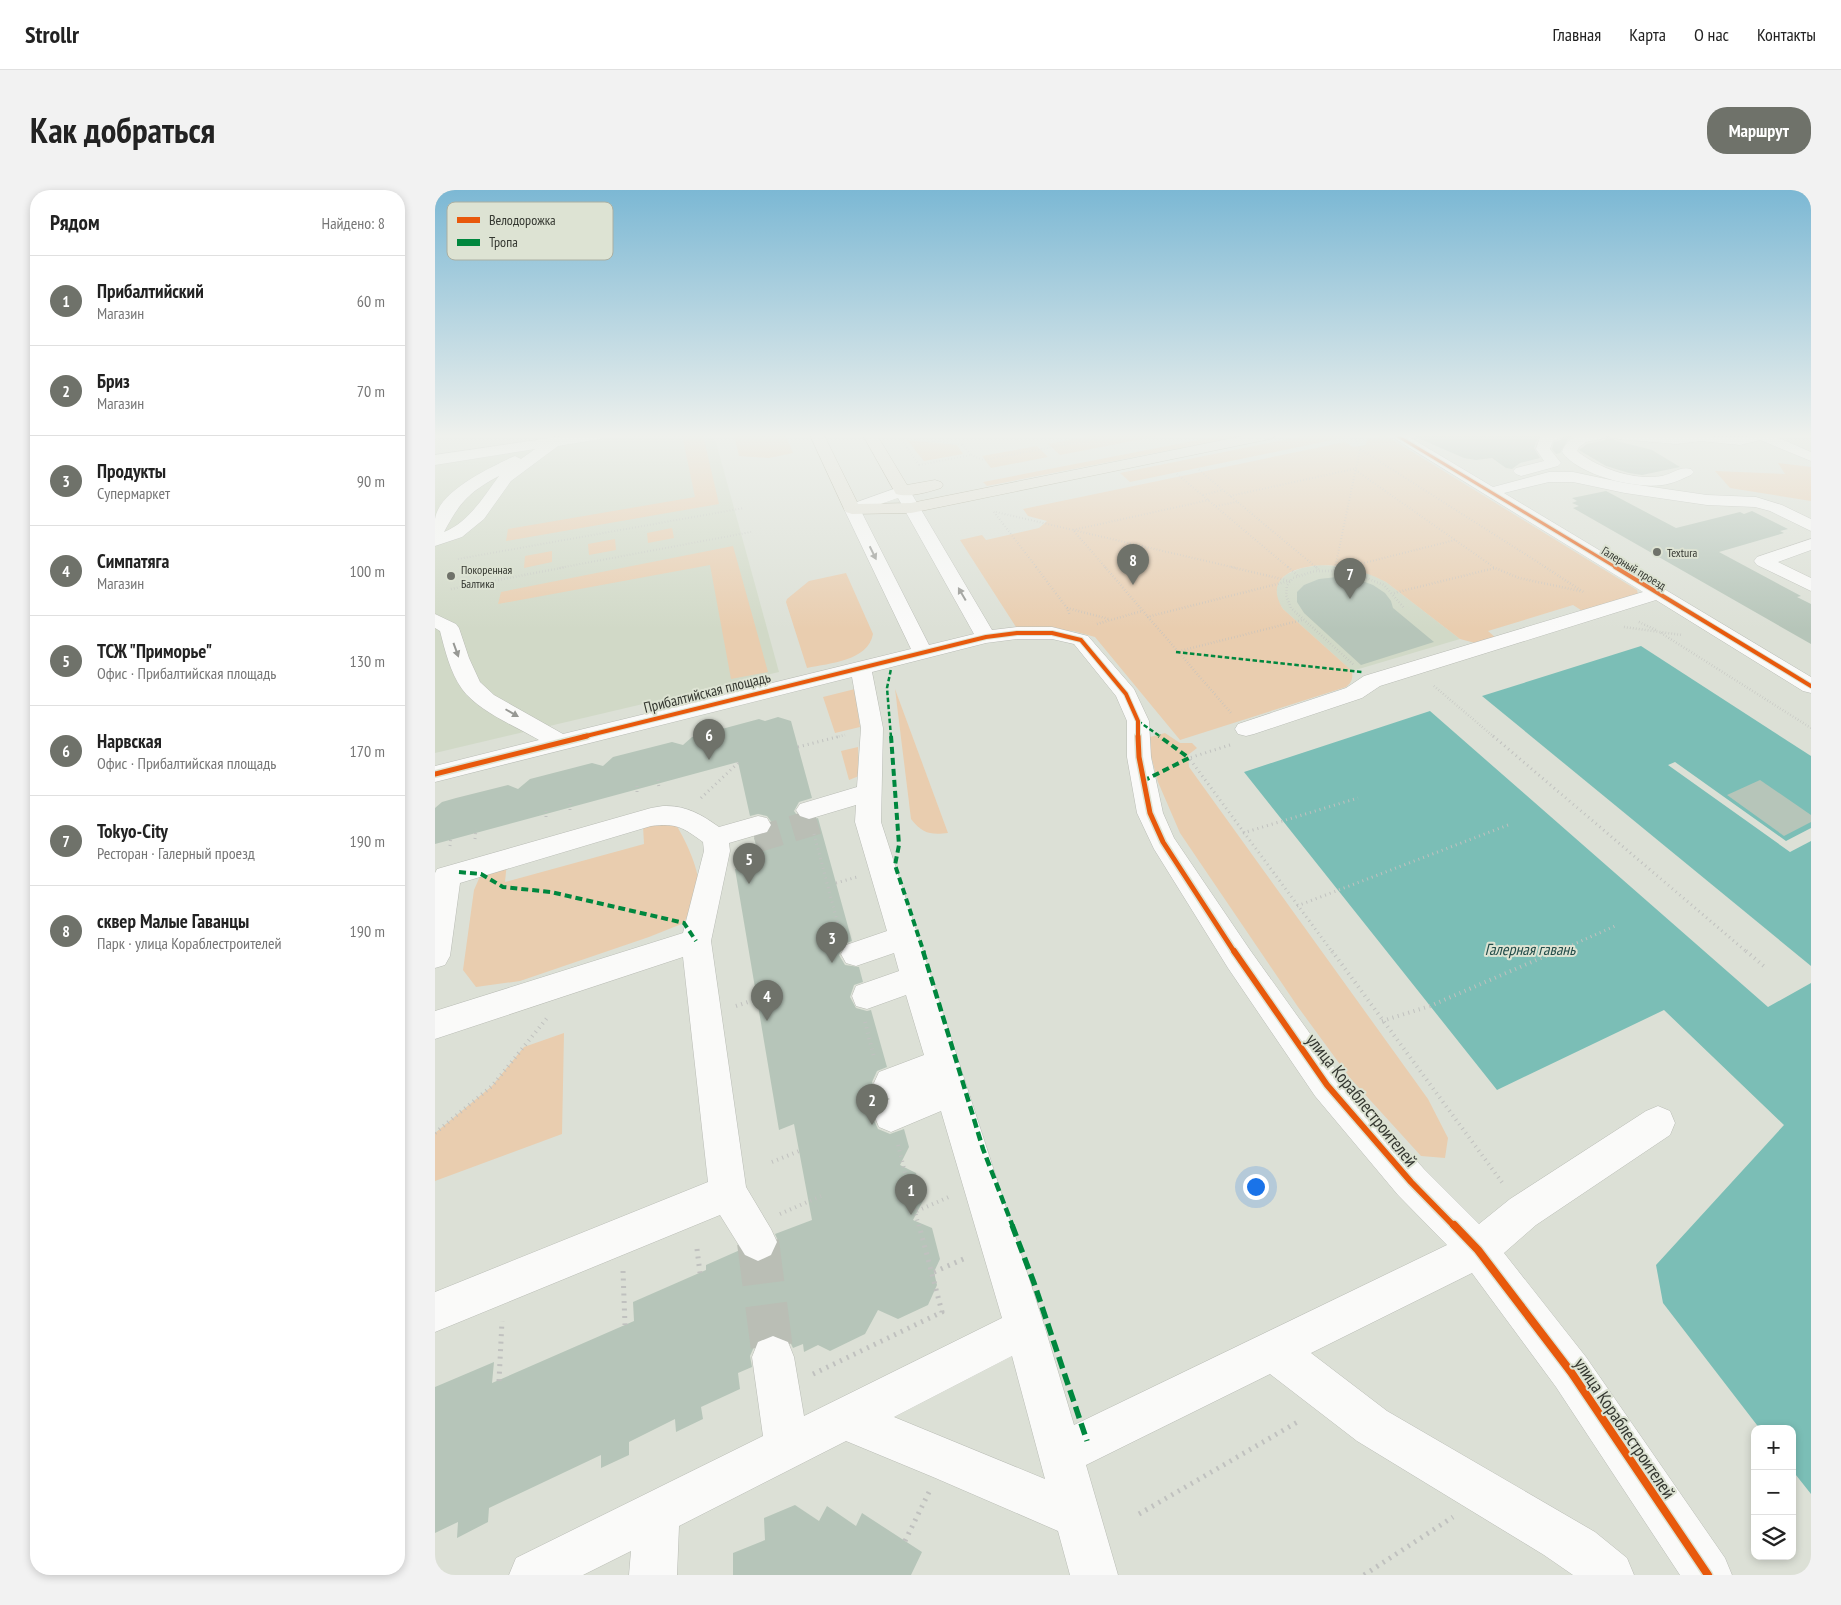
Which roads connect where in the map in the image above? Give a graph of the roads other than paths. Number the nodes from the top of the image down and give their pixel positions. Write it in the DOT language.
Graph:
graph roads {
  1 [pos="456,500"];
  2 [pos="487,500"];
  3 [pos="848,500"];
  4 [pos="878,500"];
  5 [pos="907,500"];
  6 [pos="952,500"];
  7 [pos="1503,500"];
  8 [pos="1704,500"];
  9 [pos="911,508"];
  10 [pos="852,509"];
  11 [pos="1811,526"];
  12 [pos="435,532"];
  13 [pos="435,541"];
  14 [pos="1811,544"];
  15 [pos="1811,585"];
  16 [pos="1657,594"];
  17 [pos="435,620"];
  18 [pos="986,636"];
  19 [pos="922,651"];
  20 [pos="861,668"];
  21 [pos="1811,686"];
  22 [pos="1246,729"];
  23 [pos="559,743"];
  24 [pos="435,774"];
  25 [pos="869,799"];
  26 [pos="814,815"];
  27 [pos="756,832"];
  28 [pos="716,844"];
  29 [pos="441,876"];
  30 [pos="904,938"];
  31 [pos="696,941"];
  32 [pos="856,954"];
  33 [pos="435,956"];
  34 [pos="917,978"];
  35 [pos="867,996"];
  36 [pos="435,1025"];
  37 [pos="947,1077"];
  38 [pos="891,1099"];
  39 [pos="1658,1123"];
  40 [pos="728,1193"];
  41 [pos="758,1242"];
  42 [pos="1478,1250"];
  43 [pos="435,1312"];
  44 [pos="1025,1328"];
  45 [pos="1274,1350"];
  46 [pos="776,1374"];
  47 [pos="845,1418"];
  48 [pos="787,1448"];
  49 [pos="1059,1454"];
  50 [pos="656,1514"];
  51 [pos="1077,1516"];
  52 [pos="533,1575"];
  53 [pos="653,1575"];
  54 [pos="1094,1575"];
  55 [pos="1610,1575"];
  56 [pos="1708,1575"];
  1 -- 12 [label="street"];
  2 -- 13 [label="street"];
  3 -- 10 [label="main road"];
  4 -- 10 [label="street"];
  5 -- 9 [label="street"];
  6 -- 9 [label="main road"];
  7 -- 16 [label="street, Галерный проезд"];
  8 -- 11 [label="street"];
  9 -- 10 [label="main road"];
  18 -- 9 [label="street, one-way"];
  10 -- 19 [label="street, one-way"];
  14 -- 15 [label="street"];
  16 -- 21 [label="street, Галерный проезд"];
  16 -- 22 [label="street"];
  17 -- 23 [label="street, one-way"];
  18 -- 19 [label="street, Прибалтийская площадь"];
  18 -- 42 [label="street, улица Кораблестроителей"];
  19 -- 20 [label="street, Прибалтийская площадь"];
  20 -- 23 [label="street, Прибалтийская площадь"];
  20 -- 25 [label="street"];
  23 -- 24 [label="street, Прибалтийская площадь"];
  25 -- 26 [label="street"];
  25 -- 30 [label="street"];
  27 -- 28 [label="street"];
  28 -- 29 [label="street"];
  28 -- 31 [label="street"];
  29 -- 33 [label="street"];
  30 -- 32 [label="street"];
  30 -- 34 [label="street"];
  31 -- 36 [label="street"];
  31 -- 40 [label="street"];
  34 -- 35 [label="street"];
  34 -- 37 [label="street"];
  37 -- 38 [label="street"];
  37 -- 44 [label="street"];
  39 -- 42 [label="street"];
  40 -- 41 [label="street"];
  40 -- 43 [label="street"];
  42 -- 45 [label="street"];
  42 -- 56 [label="street, улица Кораблестроителей"];
  44 -- 47 [label="street"];
  44 -- 49 [label="street"];
  45 -- 49 [label="street"];
  45 -- 55 [label="street"];
  46 -- 48 [label="street"];
  47 -- 48 [label="street"];
  47 -- 51 [label="street"];
  48 -- 50 [label="street"];
  49 -- 51 [label="street"];
  50 -- 52 [label="street"];
  50 -- 53 [label="street"];
  51 -- 54 [label="street"];
}
